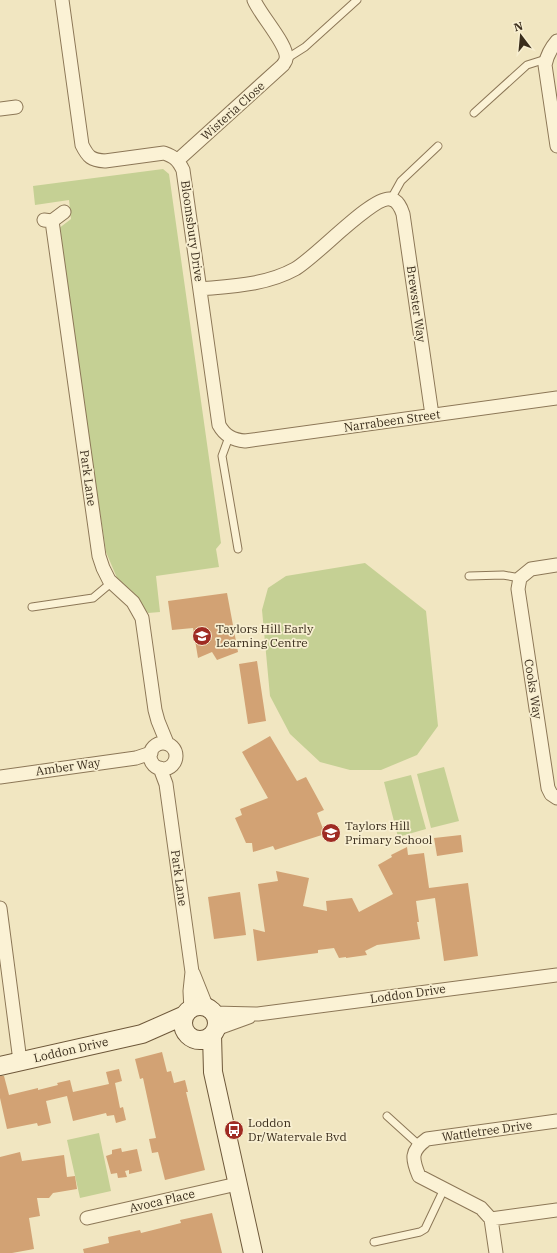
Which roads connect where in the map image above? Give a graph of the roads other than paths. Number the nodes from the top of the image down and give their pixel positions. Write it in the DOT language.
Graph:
graph roads {
  1 [pos="62,0"];
  2 [pos="254,0"];
  3 [pos="358,0"];
  4 [pos="557,41"];
  5 [pos="286,59"];
  6 [pos="546,59"];
  7 [pos="16,107"];
  8 [pos="0,109"];
  9 [pos="474,113"];
  10 [pos="438,146"];
  11 [pos="557,146"];
  12 [pos="178,160"];
  13 [pos="390,199"];
  14 [pos="64,212"];
  15 [pos="200,289"];
  16 [pos="557,398"];
  17 [pos="432,415"];
  18 [pos="228,437"];
  19 [pos="238,549"];
  20 [pos="557,565"];
  21 [pos="469,576"];
  22 [pos="520,578"];
  23 [pos="112,582"];
  24 [pos="32,607"];
  25 [pos="159,757"];
  26 [pos="0,777"];
  27 [pos="557,798"];
  28 [pos="0,908"];
  29 [pos="557,975"];
  30 [pos="201,1023"];
  31 [pos="20,1061"];
  32 [pos="0,1066"];
  33 [pos="387,1116"];
  34 [pos="557,1121"];
  35 [pos="419,1145"];
  36 [pos="237,1184"];
  37 [pos="444,1189"];
  38 [pos="557,1210"];
  39 [pos="87,1218"];
  40 [pos="491,1219"];
  41 [pos="374,1242"];
  42 [pos="253,1253"];
  43 [pos="496,1253"];
  1 -- 12 [label="street"];
  2 -- 5 [label="street"];
  3 -- 5 [label="lane, Wisteria Close"];
  4 -- 6 [label="street"];
  5 -- 12 [label="street, Wisteria Close"];
  6 -- 9 [label="lane"];
  6 -- 11 [label="street"];
  7 -- 8 [label="street"];
  10 -- 13 [label="lane"];
  12 -- 15 [label="street, Bloomsbury Drive"];
  13 -- 15 [label="street"];
  13 -- 17 [label="street, Brewster Way"];
  14 -- 23 [label="street, Park Lane"];
  15 -- 18 [label="street, Bloomsbury Drive"];
  16 -- 17 [label="street, Narrabeen Street"];
  17 -- 18 [label="street, Narrabeen Street"];
  18 -- 19 [label="lane"];
  20 -- 22 [label="street"];
  21 -- 22 [label="lane"];
  22 -- 27 [label="street, Cooks Way"];
  23 -- 24 [label="lane"];
  23 -- 25 [label="street, Park Lane"];
  25 -- 26 [label="street, Amber Way"];
  25 -- 30 [label="street, Park Lane"];
  28 -- 31 [label="street"];
  29 -- 30 [label="street, Loddon Drive"];
  30 -- 31 [label="street, Loddon Drive"];
  30 -- 36 [label="street"];
  31 -- 32 [label="street, Loddon Drive"];
  33 -- 35 [label="lane"];
  34 -- 35 [label="street, Wattletree Drive"];
  35 -- 37 [label="street"];
  36 -- 39 [label="street, Avoca Place"];
  36 -- 42 [label="street"];
  37 -- 40 [label="street"];
  37 -- 41 [label="lane"];
  38 -- 40 [label="street"];
  40 -- 43 [label="street"];
}
